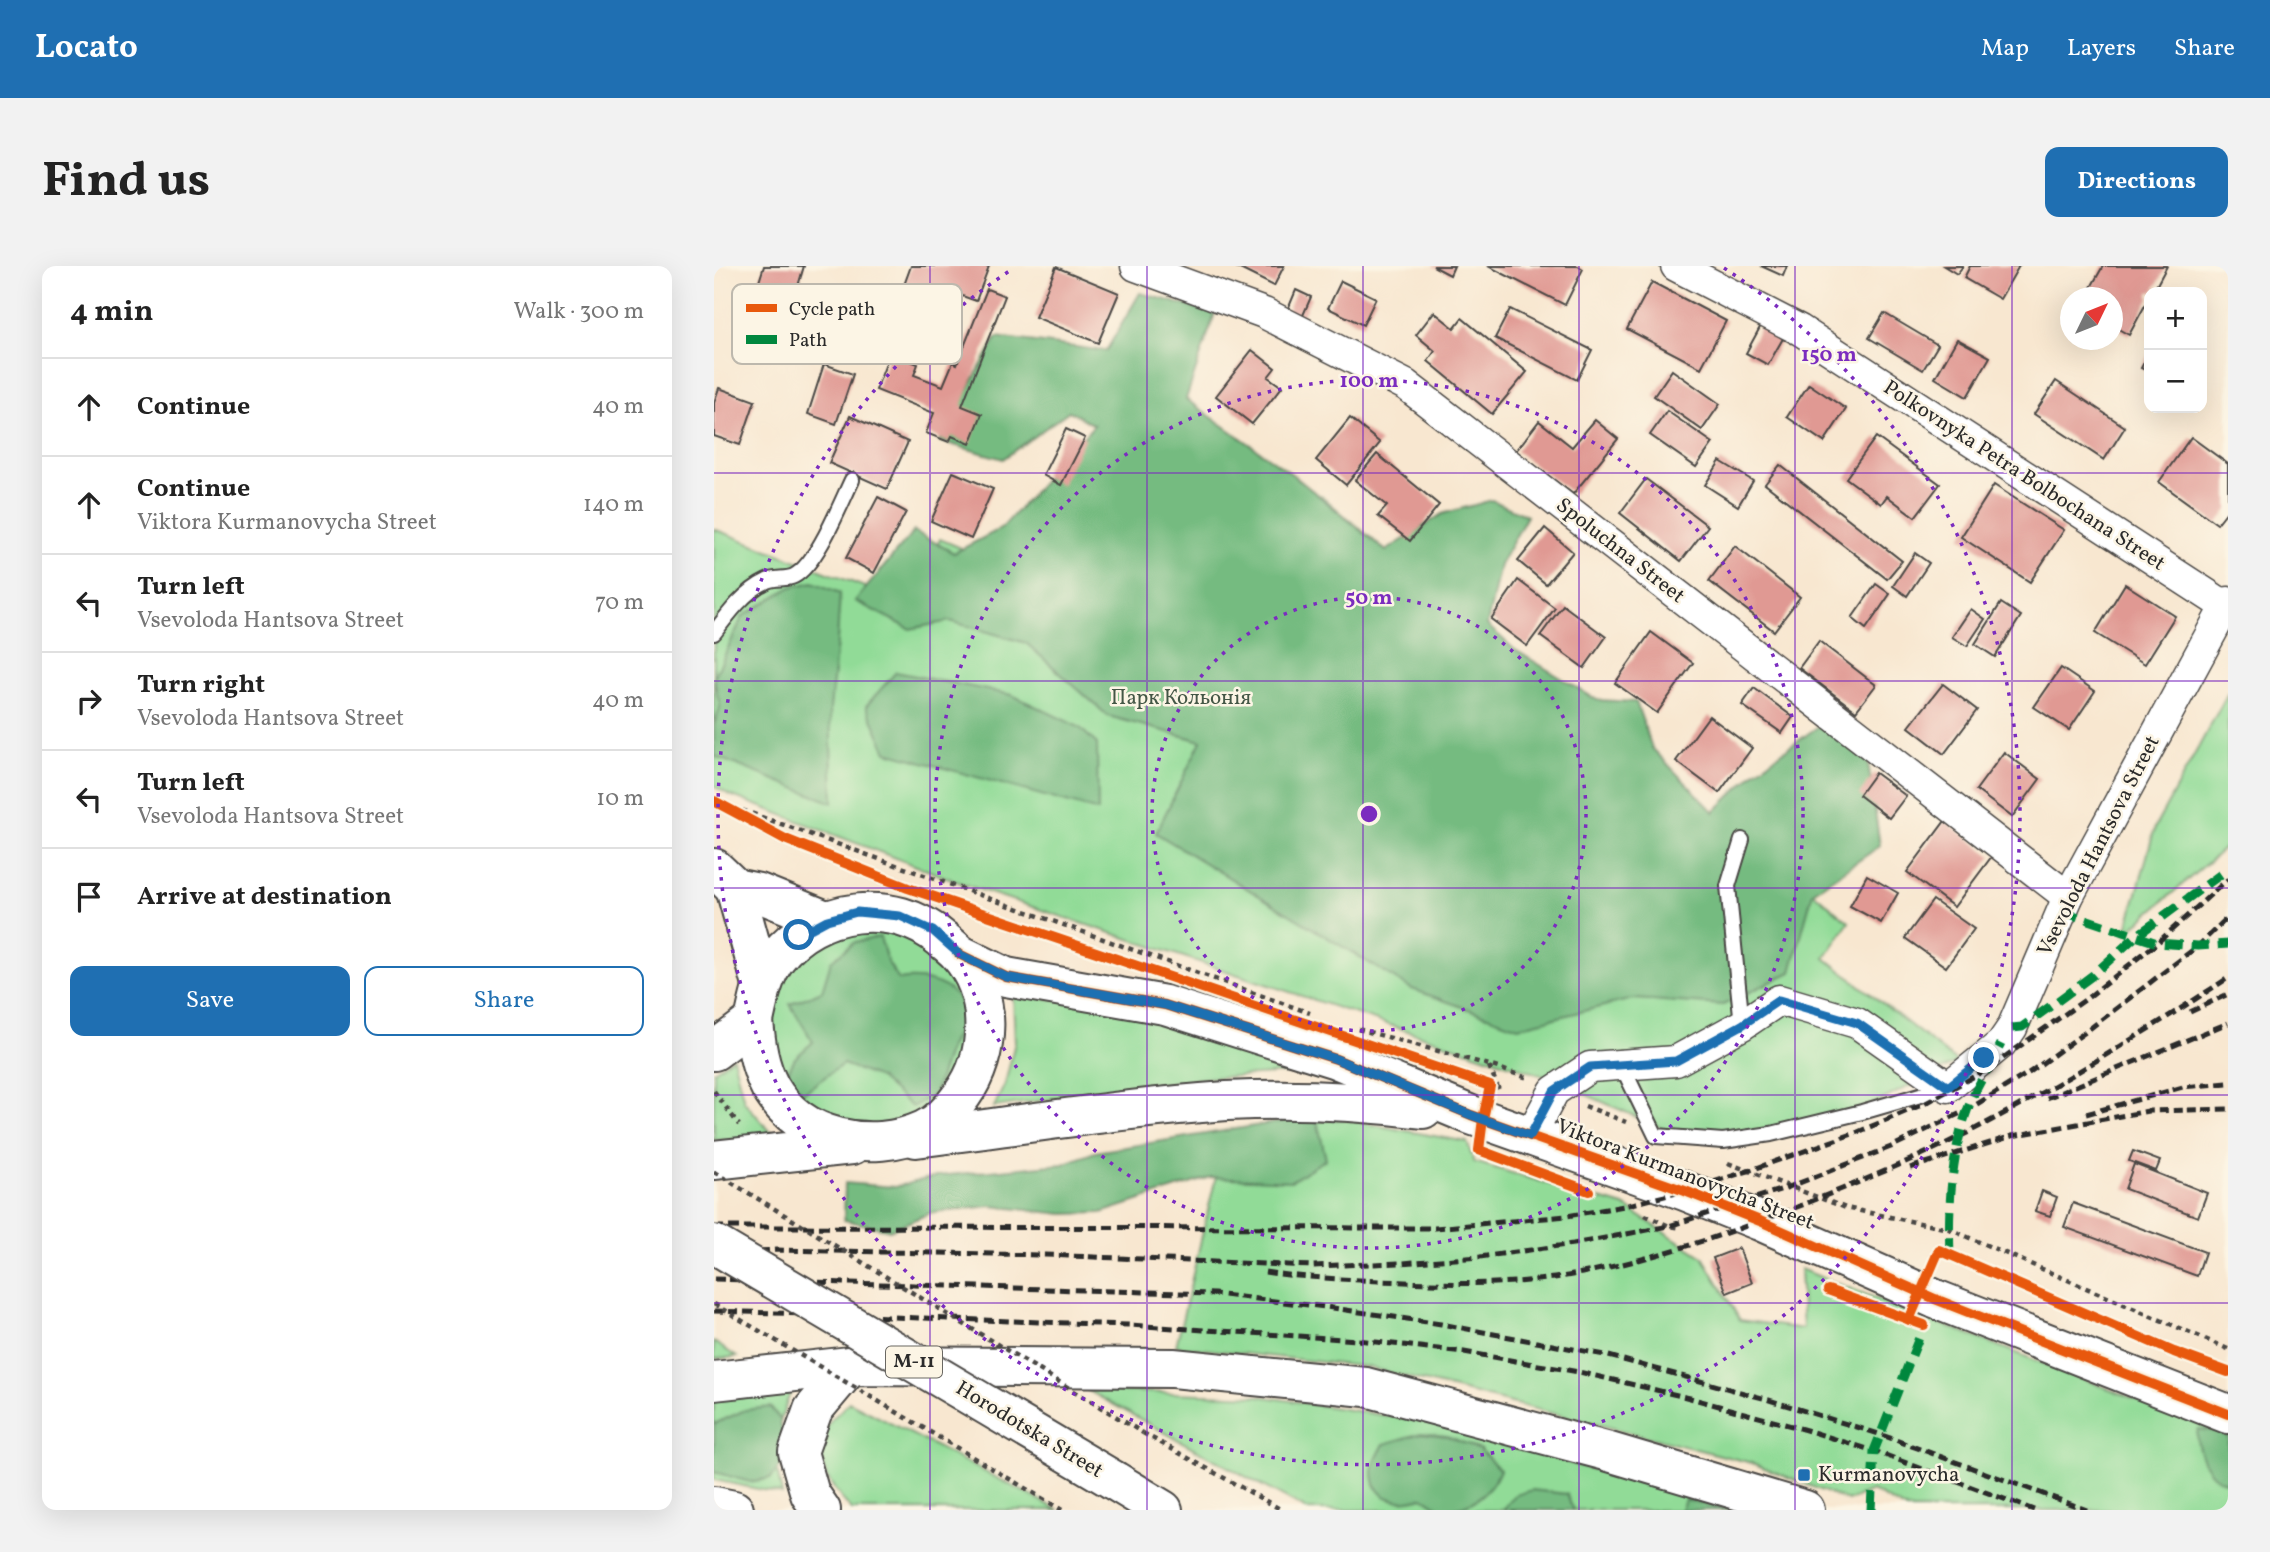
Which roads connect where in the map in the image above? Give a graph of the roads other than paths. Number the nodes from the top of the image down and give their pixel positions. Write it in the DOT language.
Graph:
graph roads {
  1 [pos="1136,266"];
  2 [pos="1676,266"];
  3 [pos="852,480"];
  4 [pos="2227,604"];
  5 [pos="714,633"];
  6 [pos="1742,840"];
  7 [pos="724,878"];
  8 [pos="2068,897"];
  9 [pos="827,920"];
  10 [pos="959,954"];
  11 [pos="758,1003"];
  12 [pos="1742,1025"];
  13 [pos="714,1051"];
  14 [pos="1622,1066"];
  15 [pos="1948,1087"];
  16 [pos="1477,1105"];
  17 [pos="1530,1136"];
  18 [pos="887,1141"];
  19 [pos="714,1160"];
  20 [pos="714,1244"];
  21 [pos="850,1366"];
  22 [pos="714,1381"];
  23 [pos="2228,1414"];
  24 [pos="714,1506"];
  25 [pos="734,1510"];
  26 [pos="821,1510"];
  27 [pos="1163,1510"];
  28 [pos="1805,1510"];
  1 -- 8 [label="street, Spoluchna Street"];
  2 -- 4 [label="street, Polkovnyka Petra Bolbochana Street"];
  3 -- 5 [label="lane"];
  4 -- 8 [label="street, Vsevoloda Hantsova Street"];
  6 -- 12 [label="lane"];
  7 -- 9 [label="street"];
  7 -- 11 [label="street"];
  8 -- 15 [label="street, Vsevoloda Hantsova Street"];
  9 -- 10 [label="street"];
  9 -- 11 [label="street"];
  10 -- 16 [label="street, Viktora Kurmanovycha Street"];
  10 -- 18 [label="street"];
  11 -- 13 [label="street"];
  11 -- 18 [label="street"];
  12 -- 14 [label="street"];
  12 -- 15 [label="street"];
  14 -- 15 [label="lane"];
  14 -- 17 [label="street"];
  16 -- 17 [label="street, Viktora Kurmanovycha Street"];
  16 -- 18 [label="street"];
  17 -- 23 [label="street, Viktora Kurmanovycha Street"];
  18 -- 19 [label="street"];
  20 -- 27 [label="street, Horodotska Street / М-11, bridge"];
  21 -- 22 [label="street"];
  21 -- 26 [label="street"];
  21 -- 28 [label="street"];
  24 -- 25 [label="street"];
}
